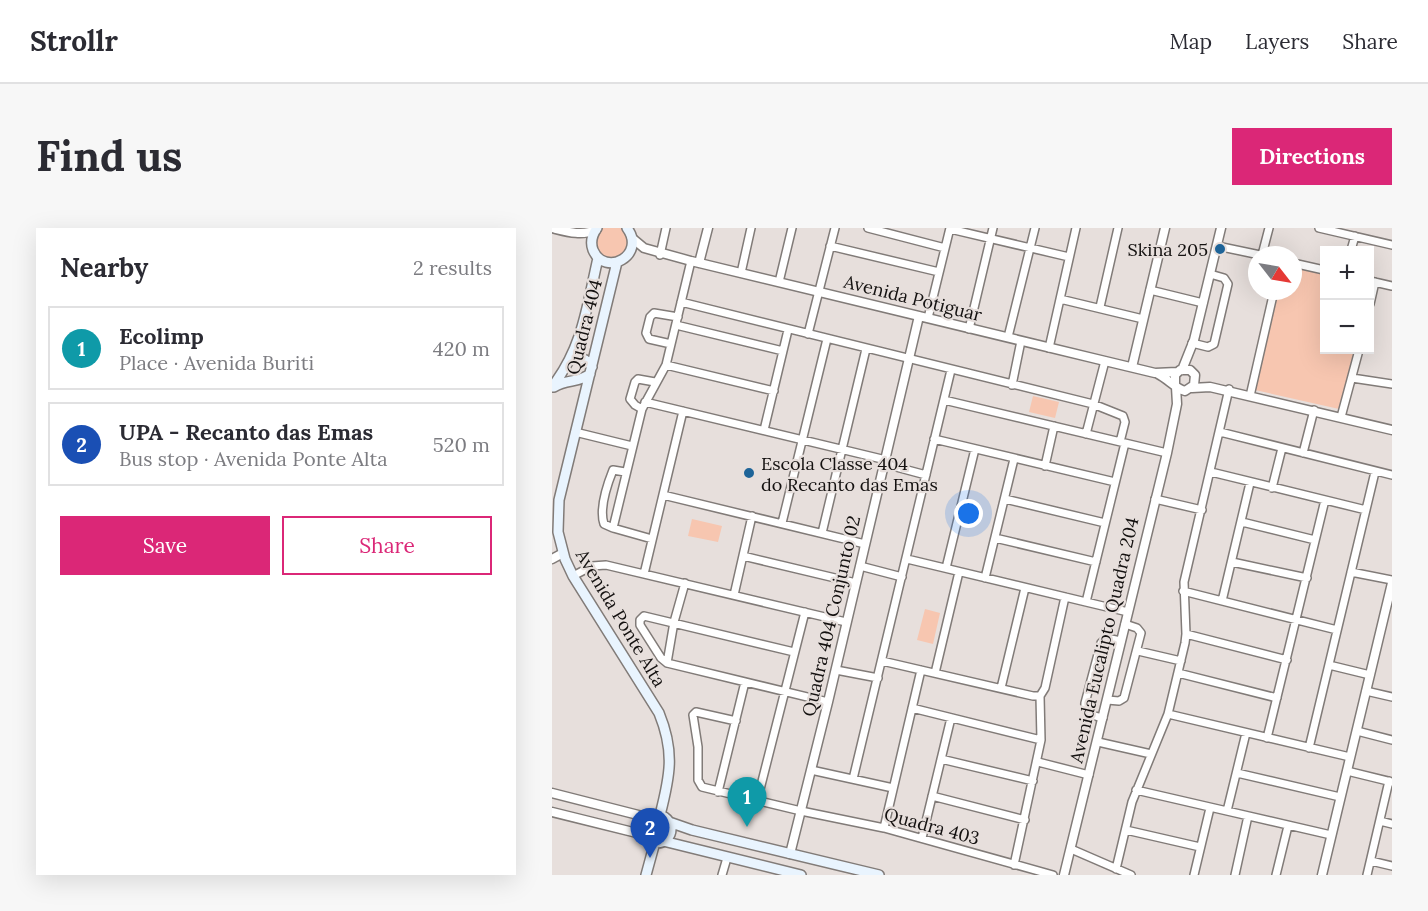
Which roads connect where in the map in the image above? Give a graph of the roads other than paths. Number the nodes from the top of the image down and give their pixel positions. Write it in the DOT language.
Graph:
graph roads {
  1 [pos="552,228"];
  2 [pos="627,228"];
  3 [pos="666,228"];
  4 [pos="708,228"];
  5 [pos="751,228"];
  6 [pos="792,228"];
  7 [pos="835,228"];
  8 [pos="868,228"];
  9 [pos="950,228"];
  10 [pos="993,228"];
  11 [pos="1035,228"];
  12 [pos="1076,228"];
  13 [pos="1118,228"];
  14 [pos="1165,228"];
  15 [pos="1221,228"];
  16 [pos="1269,228"];
  17 [pos="1319,228"];
  18 [pos="597,229"];
  19 [pos="575,234"];
  20 [pos="1355,236"];
  21 [pos="632,238"];
  22 [pos="990,238"];
  23 [pos="1392,245"];
  24 [pos="592,246"];
  25 [pos="830,246"];
  26 [pos="1217,246"];
  27 [pos="1264,246"];
  28 [pos="1352,246"];
  29 [pos="945,248"];
  30 [pos="1030,248"];
  31 [pos="1248,252"];
  32 [pos="661,254"];
  33 [pos="628,255"];
  34 [pos="1069,257"];
  35 [pos="598,258"];
  36 [pos="617,262"];
  37 [pos="695,262"];
  38 [pos="1302,265"];
  39 [pos="1320,269"];
  40 [pos="939,272"];
  41 [pos="741,273"];
  42 [pos="1210,274"];
  43 [pos="779,282"];
  44 [pos="1374,282"];
  45 [pos="1392,286"];
  46 [pos="1150,290"];
  47 [pos="818,292"];
  48 [pos="1060,298"];
  49 [pos="1272,300"];
  50 [pos="681,302"];
  51 [pos="1203,303"];
  52 [pos="1100,307"];
  53 [pos="678,317"];
  54 [pos="924,317"];
  55 [pos="1143,319"];
  56 [pos="676,325"];
  57 [pos="969,329"];
  58 [pos="788,330"];
  59 [pos="808,334"];
  60 [pos="1008,337"];
  61 [pos="827,339"];
  62 [pos="1021,340"];
  63 [pos="1193,342"];
  64 [pos="671,344"];
  65 [pos="1048,348"];
  66 [pos="866,349"];
  67 [pos="783,351"];
  68 [pos="1358,354"];
  69 [pos="909,360"];
  70 [pos="1105,361"];
  71 [pos="570,362"];
  72 [pos="666,364"];
  73 [pos="1132,367"];
  74 [pos="591,370"];
  75 [pos="951,370"];
  76 [pos="1180,371"];
  77 [pos="1155,373"];
  78 [pos="1194,374"];
  79 [pos="1352,378"];
  80 [pos="574,380"];
  81 [pos="655,382"];
  82 [pos="1392,384"];
  83 [pos="1012,385"];
  84 [pos="1176,385"];
  85 [pos="552,388"];
  86 [pos="1190,389"];
  87 [pos="774,391"];
  88 [pos="1231,392"];
  89 [pos="1250,396"];
  90 [pos="584,400"];
  91 [pos="944,400"];
  92 [pos="645,402"];
  93 [pos="1094,404"];
  94 [pos="642,409"];
  95 [pos="1314,410"];
  96 [pos="683,411"];
  97 [pos="1176,412"];
  98 [pos="1341,417"];
  99 [pos="1054,426"];
  100 [pos="764,430"];
  101 [pos="1392,430"];
  102 [pos="575,432"];
  103 [pos="1220,432"];
  104 [pos="1086,434"];
  105 [pos="804,439"];
  106 [pos="934,439"];
  107 [pos="1123,442"];
  108 [pos="632,446"];
  109 [pos="1282,448"];
  110 [pos="843,449"];
  111 [pos="975,449"];
  112 [pos="1167,453"];
  113 [pos="1303,453"];
  114 [pos="1014,459"];
  115 [pos="885,462"];
  116 [pos="1045,466"];
  117 [pos="1376,471"];
  118 [pos="625,472"];
  119 [pos="1211,472"];
  120 [pos="926,475"];
  121 [pos="1392,475"];
  122 [pos="1115,482"];
  123 [pos="1250,483"];
  124 [pos="1272,488"];
  125 [pos="663,495"];
  126 [pos="1005,499"];
  127 [pos="1155,499"];
  128 [pos="1325,500"];
  129 [pos="1202,510"];
  130 [pos="1366,510"];
  131 [pos="752,516"];
  132 [pos="1242,522"];
  133 [pos="782,523"];
  134 [pos="1105,523"];
  135 [pos="613,528"];
  136 [pos="555,532"];
  137 [pos="822,533"];
  138 [pos="995,538"];
  139 [pos="652,539"];
  140 [pos="1315,540"];
  141 [pos="865,544"];
  142 [pos="563,553"];
  143 [pos="743,556"];
  144 [pos="552,559"];
  145 [pos="906,559"];
  146 [pos="1096,562"];
  147 [pos="1233,562"];
  148 [pos="860,566"];
  149 [pos="946,568"];
  150 [pos="959,572"];
  151 [pos="1351,572"];
  152 [pos="644,574"];
  153 [pos="573,576"];
  154 [pos="902,577"];
  155 [pos="985,578"];
  156 [pos="1307,578"];
  157 [pos="1392,581"];
  158 [pos="684,583"];
  159 [pos="856,583"];
  160 [pos="1025,588"];
  161 [pos="1183,591"];
  162 [pos="734,595"];
  163 [pos="1065,597"];
  164 [pos="1390,599"];
  165 [pos="1222,601"];
  166 [pos="1086,602"];
  167 [pos="804,612"];
  168 [pos="1128,612"];
  169 [pos="1297,619"];
  170 [pos="674,622"];
  171 [pos="846,622"];
  172 [pos="1125,624"];
  173 [pos="1336,630"];
  174 [pos="1186,634"];
  175 [pos="1121,641"];
  176 [pos="1138,651"];
  177 [pos="794,652"];
  178 [pos="882,660"];
  179 [pos="1287,660"];
  180 [pos="1180,661"];
  181 [pos="667,663"];
  182 [pos="1329,665"];
  183 [pos="836,670"];
  184 [pos="921,670"];
  185 [pos="935,673"];
  186 [pos="1178,673"];
  187 [pos="1370,675"];
  188 [pos="878,678"];
  189 [pos="745,682"];
  190 [pos="1001,688"];
  191 [pos="784,691"];
  192 [pos="1366,691"];
  193 [pos="1040,696"];
  194 [pos="1392,697"];
  195 [pos="1277,698"];
  196 [pos="1107,700"];
  197 [pos="828,702"];
  198 [pos="912,708"];
  199 [pos="1168,714"];
  200 [pos="951,718"];
  201 [pos="1103,718"];
  202 [pos="736,721"];
  203 [pos="1357,731"];
  204 [pos="1246,733"];
  205 [pos="1267,738"];
  206 [pos="1041,740"];
  207 [pos="1392,740"];
  208 [pos="1098,742"];
  209 [pos="1309,748"];
  210 [pos="1150,754"];
  211 [pos="1350,757"];
  212 [pos="941,759"];
  213 [pos="1038,762"];
  214 [pos="811,770"];
  215 [pos="1347,771"];
  216 [pos="1237,772"];
  217 [pos="1089,776"];
  218 [pos="853,779"];
  219 [pos="1033,781"];
  220 [pos="1390,781"];
  221 [pos="893,788"];
  222 [pos="1136,790"];
  223 [pos="718,792"];
  224 [pos="552,793"];
  225 [pos="932,796"];
  226 [pos="1340,797"];
  227 [pos="757,801"];
  228 [pos="1210,808"];
  229 [pos="801,811"];
  230 [pos="1227,811"];
  231 [pos="552,812"];
  232 [pos="1248,816"];
  233 [pos="655,817"];
  234 [pos="1025,820"];
  235 [pos="1380,821"];
  236 [pos="669,822"];
  237 [pos="1392,824"];
  238 [pos="1288,826"];
  239 [pos="884,828"];
  240 [pos="692,830"];
  241 [pos="1126,830"];
  242 [pos="645,834"];
  243 [pos="1331,835"];
  244 [pos="922,838"];
  245 [pos="659,842"];
  246 [pos="1200,847"];
  247 [pos="687,848"];
  248 [pos="1071,849"];
  249 [pos="790,854"];
  250 [pos="727,858"];
  251 [pos="1371,861"];
  252 [pos="825,863"];
  253 [pos="1014,865"];
  254 [pos="1392,866"];
  255 [pos="1116,869"];
  256 [pos="785,873"];
  257 [pos="829,873"];
  258 [pos="646,875"];
  259 [pos="723,875"];
  260 [pos="801,875"];
  261 [pos="879,875"];
  262 [pos="1053,875"];
  263 [pos="1064,875"];
  264 [pos="1131,875"];
  265 [pos="1194,875"];
  266 [pos="1235,875"];
  267 [pos="1276,875"];
  268 [pos="1322,875"];
  269 [pos="1367,875"];
  1 -- 19 [label="street"];
  2 -- 21 [label="main road"];
  3 -- 32 [label="street"];
  4 -- 37 [label="street"];
  5 -- 41 [label="street"];
  6 -- 43 [label="street"];
  7 -- 25 [label="street"];
  8 -- 29 [label="street"];
  9 -- 22 [label="street"];
  9 -- 29 [label="street"];
  10 -- 22 [label="street"];
  11 -- 30 [label="street"];
  12 -- 34 [label="street"];
  13 -- 52 [label="street"];
  14 -- 46 [label="street"];
  15 -- 26 [label="street"];
  16 -- 27 [label="street"];
  17 -- 20 [label="street"];
  18 -- 19 [label="street"];
  18 -- 24 [label="main road"];
  19 -- 24 [label="street"];
  20 -- 23 [label="street"];
  20 -- 28 [label="street"];
  21 -- 32 [label="street, Avenida Potiguar"];
  21 -- 33 [label="main road"];
  22 -- 30 [label="street"];
  22 -- 57 [label="street"];
  24 -- 35 [label="main road"];
  25 -- 40 [label="street"];
  25 -- 47 [label="street"];
  26 -- 31 [label="street"];
  26 -- 42 [label="street"];
  29 -- 40 [label="street"];
  30 -- 34 [label="street"];
  30 -- 60 [label="street"];
  32 -- 33 [label="street, Avenida Potiguar"];
  32 -- 37 [label="street, Avenida Potiguar"];
  33 -- 36 [label="main road"];
  34 -- 48 [label="street"];
  35 -- 36 [label="main road"];
  35 -- 71 [label="main road"];
  36 -- 74 [label="main road, Quadra 404"];
  37 -- 41 [label="street, Avenida Potiguar"];
  37 -- 50 [label="street"];
  38 -- 39 [label="street"];
  40 -- 54 [label="street"];
  41 -- 43 [label="street, Avenida Potiguar"];
  42 -- 51 [label="street"];
  42 -- 63 [label="street"];
  43 -- 47 [label="street, Avenida Potiguar"];
  44 -- 45 [label="street"];
  46 -- 51 [label="street"];
  46 -- 55 [label="street"];
  47 -- 54 [label="street, Avenida Potiguar"];
  47 -- 59 [label="street"];
  48 -- 52 [label="street"];
  48 -- 65 [label="street"];
  49 -- 89 [label="street"];
  50 -- 53 [label="street"];
  50 -- 58 [label="street"];
  51 -- 63 [label="street"];
  52 -- 55 [label="street"];
  53 -- 56 [label="street"];
  53 -- 64 [label="street"];
  54 -- 57 [label="street, Avenida Potiguar"];
  54 -- 69 [label="street, Quadra 404 Conjunto 02"];
  55 -- 73 [label="street"];
  56 -- 64 [label="street"];
  56 -- 67 [label="street"];
  57 -- 60 [label="street, Avenida Potiguar"];
  58 -- 59 [label="street"];
  58 -- 67 [label="street"];
  59 -- 61 [label="street"];
  60 -- 62 [label="street, Avenida Potiguar"];
  61 -- 66 [label="street"];
  61 -- 105 [label="street"];
  62 -- 65 [label="street, Avenida Potiguar"];
  62 -- 83 [label="street"];
  63 -- 76 [label="street"];
  63 -- 78 [label="street"];
  64 -- 72 [label="street"];
  65 -- 70 [label="street, Avenida Potiguar"];
  66 -- 69 [label="street"];
  66 -- 110 [label="street"];
  67 -- 87 [label="street"];
  68 -- 79 [label="street"];
  69 -- 75 [label="street"];
  69 -- 115 [label="street, Quadra 404 Conjunto 02"];
  70 -- 73 [label="street, Avenida Potiguar"];
  70 -- 93 [label="street"];
  71 -- 74 [label="main road"];
  71 -- 80 [label="main road"];
  71 -- 85 [label="main road"];
  72 -- 81 [label="street"];
  72 -- 87 [label="street"];
  73 -- 77 [label="street, Avenida Potiguar"];
  74 -- 80 [label="main road"];
  74 -- 90 [label="main road, Quadra 404"];
  75 -- 83 [label="street"];
  75 -- 91 [label="street"];
  76 -- 77 [label="street, Avenida Potiguar"];
  76 -- 78 [label="street, Avenida Potiguar"];
  76 -- 84 [label="street"];
  77 -- 84 [label="street, Avenida Potiguar"];
  78 -- 86 [label="street"];
  78 -- 88 [label="street, Avenida Potiguar"];
  79 -- 82 [label="street"];
  79 -- 98 [label="street"];
  80 -- 85 [label="main road"];
  80 -- 90 [label="main road"];
  81 -- 92 [label="street"];
  81 -- 94 [label="street"];
  83 -- 93 [label="street"];
  84 -- 86 [label="street, Avenida Potiguar"];
  84 -- 97 [label="street"];
  86 -- 88 [label="street, Avenida Potiguar"];
  86 -- 97 [label="street"];
  87 -- 100 [label="street"];
  88 -- 89 [label="street, Avenida Potiguar"];
  88 -- 103 [label="street"];
  89 -- 95 [label="street, Avenida Potiguar"];
  90 -- 102 [label="main road, Avenida Ponte Alta"];
  91 -- 99 [label="street"];
  91 -- 106 [label="street"];
  92 -- 94 [label="street"];
  92 -- 96 [label="street"];
  93 -- 104 [label="street"];
  93 -- 107 [label="street"];
  94 -- 108 [label="street"];
  95 -- 98 [label="street, Avenida Potiguar"];
  95 -- 113 [label="street"];
  96 -- 100 [label="street"];
  96 -- 125 [label="street"];
  97 -- 112 [label="street, Avenida Eucalipto Quadra 204"];
  98 -- 101 [label="street, Avenida Potiguar"];
  99 -- 104 [label="street"];
  99 -- 116 [label="street"];
  100 -- 105 [label="street"];
  102 -- 108 [label="street"];
  102 -- 136 [label="main road, Avenida Ponte Alta"];
  103 -- 109 [label="street"];
  103 -- 119 [label="street"];
  104 -- 107 [label="street"];
  105 -- 110 [label="street"];
  105 -- 133 [label="street"];
  106 -- 111 [label="street"];
  106 -- 120 [label="street"];
  107 -- 112 [label="street"];
  107 -- 122 [label="street"];
  108 -- 118 [label="street"];
  109 -- 113 [label="street"];
  109 -- 124 [label="street"];
  110 -- 115 [label="street"];
  110 -- 137 [label="street"];
  111 -- 114 [label="street"];
  111 -- 149 [label="street"];
  112 -- 127 [label="street, Avenida Eucalipto Quadra 204"];
  113 -- 117 [label="street"];
  114 -- 116 [label="street"];
  114 -- 126 [label="street"];
  115 -- 120 [label="street"];
  115 -- 141 [label="street, Quadra 404 Conjunto 02"];
  116 -- 122 [label="street"];
  117 -- 121 [label="street"];
  117 -- 130 [label="street"];
  118 -- 135 [label="street"];
  118 -- 135 [label="street"];
  119 -- 123 [label="street"];
  119 -- 129 [label="street"];
  120 -- 145 [label="street"];
  122 -- 134 [label="street"];
  123 -- 124 [label="street"];
  123 -- 132 [label="street"];
  124 -- 128 [label="street"];
  125 -- 131 [label="street"];
  125 -- 139 [label="street"];
  126 -- 134 [label="street"];
  126 -- 138 [label="street"];
  127 -- 129 [label="street"];
  127 -- 168 [label="street, Avenida Eucalipto Quadra 204"];
  128 -- 130 [label="street"];
  128 -- 140 [label="street"];
  129 -- 161 [label="street"];
  130 -- 151 [label="street"];
  131 -- 133 [label="street"];
  131 -- 143 [label="street"];
  132 -- 140 [label="street"];
  132 -- 147 [label="street"];
  133 -- 137 [label="street"];
  134 -- 146 [label="street"];
  135 -- 139 [label="street"];
  136 -- 142 [label="main road, Avenida Ponte Alta"];
  137 -- 141 [label="street"];
  138 -- 146 [label="street"];
  138 -- 155 [label="street"];
  139 -- 152 [label="street"];
  140 -- 156 [label="street"];
  141 -- 148 [label="street, Quadra 404 Conjunto 02"];
  142 -- 144 [label="street"];
  142 -- 153 [label="main road, Avenida Ponte Alta"];
  143 -- 159 [label="street"];
  143 -- 162 [label="street"];
  145 -- 149 [label="street"];
  145 -- 154 [label="street"];
  146 -- 166 [label="street"];
  147 -- 156 [label="street"];
  147 -- 165 [label="street"];
  148 -- 154 [label="street"];
  148 -- 159 [label="street, Quadra 404 Conjunto 02"];
  149 -- 150 [label="street"];
  150 -- 155 [label="street"];
  150 -- 185 [label="street"];
  151 -- 157 [label="street"];
  151 -- 173 [label="street"];
  152 -- 153 [label="street"];
  152 -- 158 [label="street"];
  153 -- 233 [label="main road, Avenida Ponte Alta"];
  154 -- 178 [label="street"];
  155 -- 160 [label="street"];
  156 -- 169 [label="street"];
  157 -- 164 [label="street"];
  158 -- 162 [label="street"];
  158 -- 170 [label="street"];
  159 -- 171 [label="street, Quadra 404 Conjunto 02"];
  160 -- 163 [label="street"];
  160 -- 190 [label="street"];
  161 -- 165 [label="street"];
  161 -- 174 [label="street"];
  162 -- 167 [label="street"];
  163 -- 166 [label="street"];
  163 -- 193 [label="street"];
  164 -- 187 [label="street"];
  165 -- 169 [label="street"];
  166 -- 168 [label="street"];
  167 -- 171 [label="street"];
  167 -- 177 [label="street"];
  168 -- 172 [label="street, Avenida Eucalipto Quadra 204"];
  169 -- 173 [label="street"];
  169 -- 179 [label="street"];
  170 -- 177 [label="street"];
  170 -- 181 [label="street"];
  170 -- 181 [label="street"];
  171 -- 183 [label="street, Quadra 404 Conjunto 02"];
  172 -- 175 [label="street, Avenida Eucalipto Quadra 204"];
  172 -- 176 [label="street"];
  173 -- 182 [label="street"];
  174 -- 179 [label="street"];
  174 -- 180 [label="street"];
  175 -- 196 [label="street, Avenida Eucalipto Quadra 204"];
  175 -- 201 [label="street"];
  176 -- 180 [label="street"];
  176 -- 196 [label="street"];
  177 -- 191 [label="street"];
  178 -- 184 [label="street"];
  178 -- 188 [label="street"];
  179 -- 195 [label="street"];
  180 -- 186 [label="street"];
  181 -- 189 [label="street"];
  182 -- 187 [label="street"];
  182 -- 209 [label="street"];
  183 -- 188 [label="street"];
  183 -- 197 [label="street, Quadra 404 Conjunto 02"];
  184 -- 185 [label="street"];
  184 -- 198 [label="street"];
  185 -- 190 [label="street"];
  186 -- 195 [label="street"];
  186 -- 199 [label="street"];
  187 -- 192 [label="street"];
  188 -- 218 [label="street"];
  189 -- 191 [label="street"];
  189 -- 202 [label="street"];
  190 -- 193 [label="street"];
  191 -- 197 [label="street"];
  191 -- 227 [label="street"];
  192 -- 194 [label="street"];
  192 -- 203 [label="street"];
  193 -- 206 [label="street"];
  195 -- 205 [label="street"];
  196 -- 201 [label="street, Avenida Eucalipto Quadra 204"];
  197 -- 214 [label="street, Quadra 404 Conjunto 02"];
  198 -- 200 [label="street"];
  198 -- 221 [label="street"];
  199 -- 204 [label="street"];
  199 -- 210 [label="street"];
  200 -- 206 [label="street"];
  200 -- 212 [label="street"];
  201 -- 208 [label="street, Avenida Eucalipto Quadra 204"];
  202 -- 223 [label="street"];
  202 -- 223 [label="street"];
  203 -- 207 [label="street"];
  203 -- 211 [label="street"];
  204 -- 205 [label="street"];
  204 -- 216 [label="street"];
  205 -- 209 [label="street"];
  206 -- 213 [label="street"];
  208 -- 210 [label="street"];
  208 -- 217 [label="street, Avenida Eucalipto Quadra 204"];
  209 -- 211 [label="street"];
  210 -- 222 [label="street"];
  211 -- 215 [label="street"];
  212 -- 219 [label="street"];
  212 -- 225 [label="street"];
  213 -- 217 [label="street"];
  213 -- 219 [label="street"];
  214 -- 218 [label="street"];
  214 -- 229 [label="street, Quadra 404 Conjunto 02"];
  215 -- 220 [label="street"];
  215 -- 226 [label="street"];
  216 -- 226 [label="street"];
  216 -- 230 [label="street"];
  217 -- 248 [label="street, Avenida Eucalipto Quadra 204"];
  218 -- 221 [label="street"];
  219 -- 234 [label="street"];
  220 -- 235 [label="street"];
  221 -- 239 [label="street"];
  222 -- 228 [label="street"];
  222 -- 241 [label="street"];
  223 -- 227 [label="street, Quadra 403"];
  224 -- 233 [label="street"];
  225 -- 234 [label="street"];
  225 -- 244 [label="street"];
  226 -- 243 [label="street"];
  227 -- 229 [label="street, Quadra 403"];
  228 -- 230 [label="street"];
  228 -- 246 [label="street"];
  229 -- 239 [label="street, Quadra 403"];
  229 -- 249 [label="street, Quadra 404 Conjunto 02"];
  230 -- 232 [label="street"];
  231 -- 242 [label="street"];
  232 -- 238 [label="street"];
  232 -- 266 [label="street"];
  233 -- 236 [label="main road"];
  233 -- 242 [label="main road"];
  234 -- 253 [label="street"];
  235 -- 237 [label="street"];
  235 -- 251 [label="street"];
  236 -- 240 [label="main road"];
  236 -- 245 [label="main road"];
  238 -- 243 [label="street"];
  238 -- 267 [label="street"];
  239 -- 244 [label="street, Quadra 403"];
  240 -- 247 [label="main road"];
  240 -- 249 [label="main road"];
  241 -- 246 [label="street"];
  241 -- 255 [label="street"];
  242 -- 245 [label="main road"];
  243 -- 268 [label="street"];
  244 -- 253 [label="street, Quadra 403"];
  245 -- 247 [label="main road"];
  245 -- 258 [label="main road"];
  246 -- 265 [label="street"];
  247 -- 250 [label="main road"];
  248 -- 255 [label="street"];
  248 -- 263 [label="street, Avenida Eucalipto Quadra 204"];
  249 -- 252 [label="main road"];
  250 -- 256 [label="main road"];
  250 -- 259 [label="street"];
  251 -- 254 [label="street"];
  251 -- 269 [label="street"];
  252 -- 257 [label="main road"];
  252 -- 261 [label="main road"];
  253 -- 262 [label="street, Quadra 403"];
  255 -- 264 [label="street"];
  256 -- 260 [label="main road"];
}
